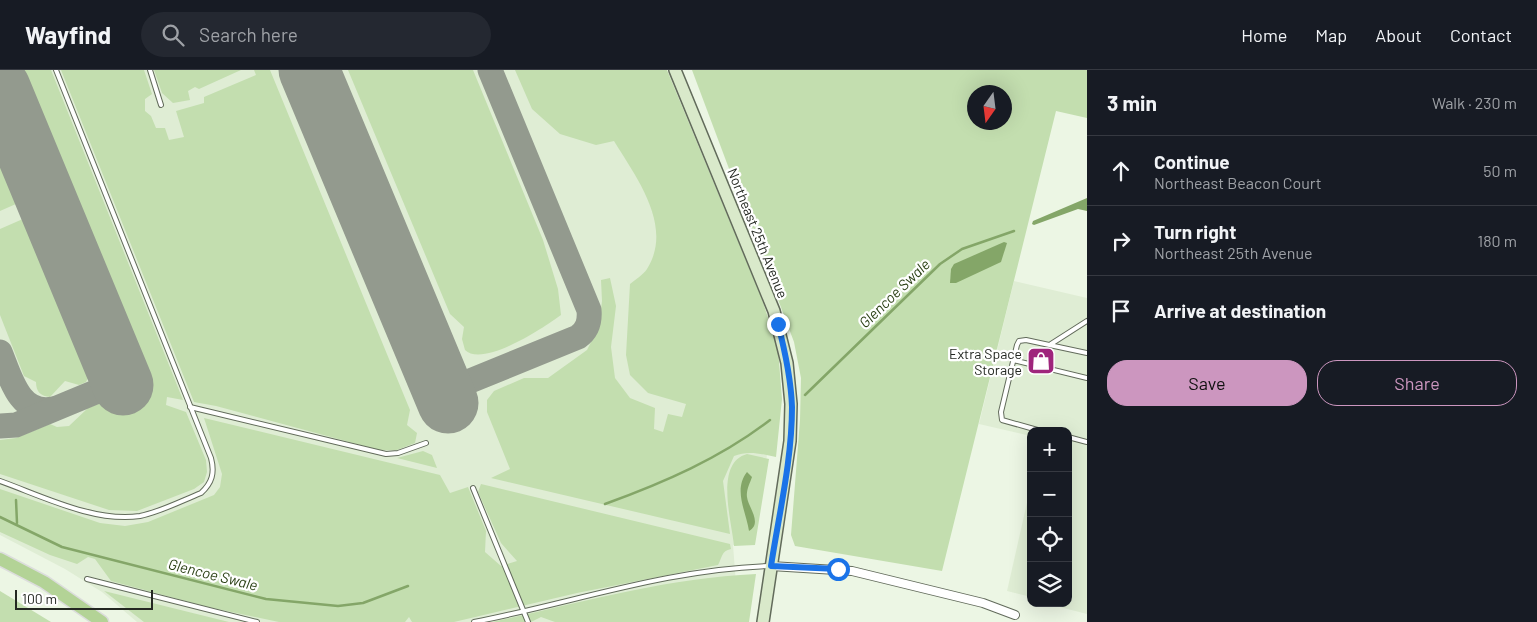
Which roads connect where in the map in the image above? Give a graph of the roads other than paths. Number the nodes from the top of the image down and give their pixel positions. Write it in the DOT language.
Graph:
graph roads {
  1 [pos="56,70"];
  2 [pos="150,70"];
  3 [pos="675,70"];
  4 [pos="161,105"];
  5 [pos="1087,321"];
  6 [pos="1050,344"];
  7 [pos="1087,353"];
  8 [pos="1013,360"];
  9 [pos="1087,378"];
  10 [pos="190,408"];
  11 [pos="1027,427"];
  12 [pos="1072,438"];
  13 [pos="1087,442"];
  14 [pos="426,443"];
  15 [pos="0,481"];
  16 [pos="473,488"];
  17 [pos="0,559"];
  18 [pos="771,566"];
  19 [pos="87,579"];
  20 [pos="524,612"];
  21 [pos="1015,615"];
  22 [pos="102,622"];
  23 [pos="256,622"];
  24 [pos="474,622"];
  25 [pos="528,622"];
  26 [pos="762,622"];
  1 -- 10 [label="lane"];
  2 -- 4 [label="lane"];
  3 -- 18 [label="main road, Northeast 25th Avenue"];
  5 -- 6 [label="lane"];
  6 -- 7 [label="lane"];
  6 -- 8 [label="lane"];
  8 -- 9 [label="lane"];
  8 -- 11 [label="lane"];
  10 -- 14 [label="lane"];
  10 -- 15 [label="lane"];
  12 -- 13 [label="lane"];
  16 -- 20 [label="lane"];
  17 -- 22 [label="main road"];
  18 -- 20 [label="lane"];
  18 -- 21 [label="street"];
  18 -- 26 [label="main road, Northeast 25th Avenue"];
  19 -- 23 [label="lane"];
  20 -- 24 [label="lane"];
  20 -- 25 [label="lane"];
}
